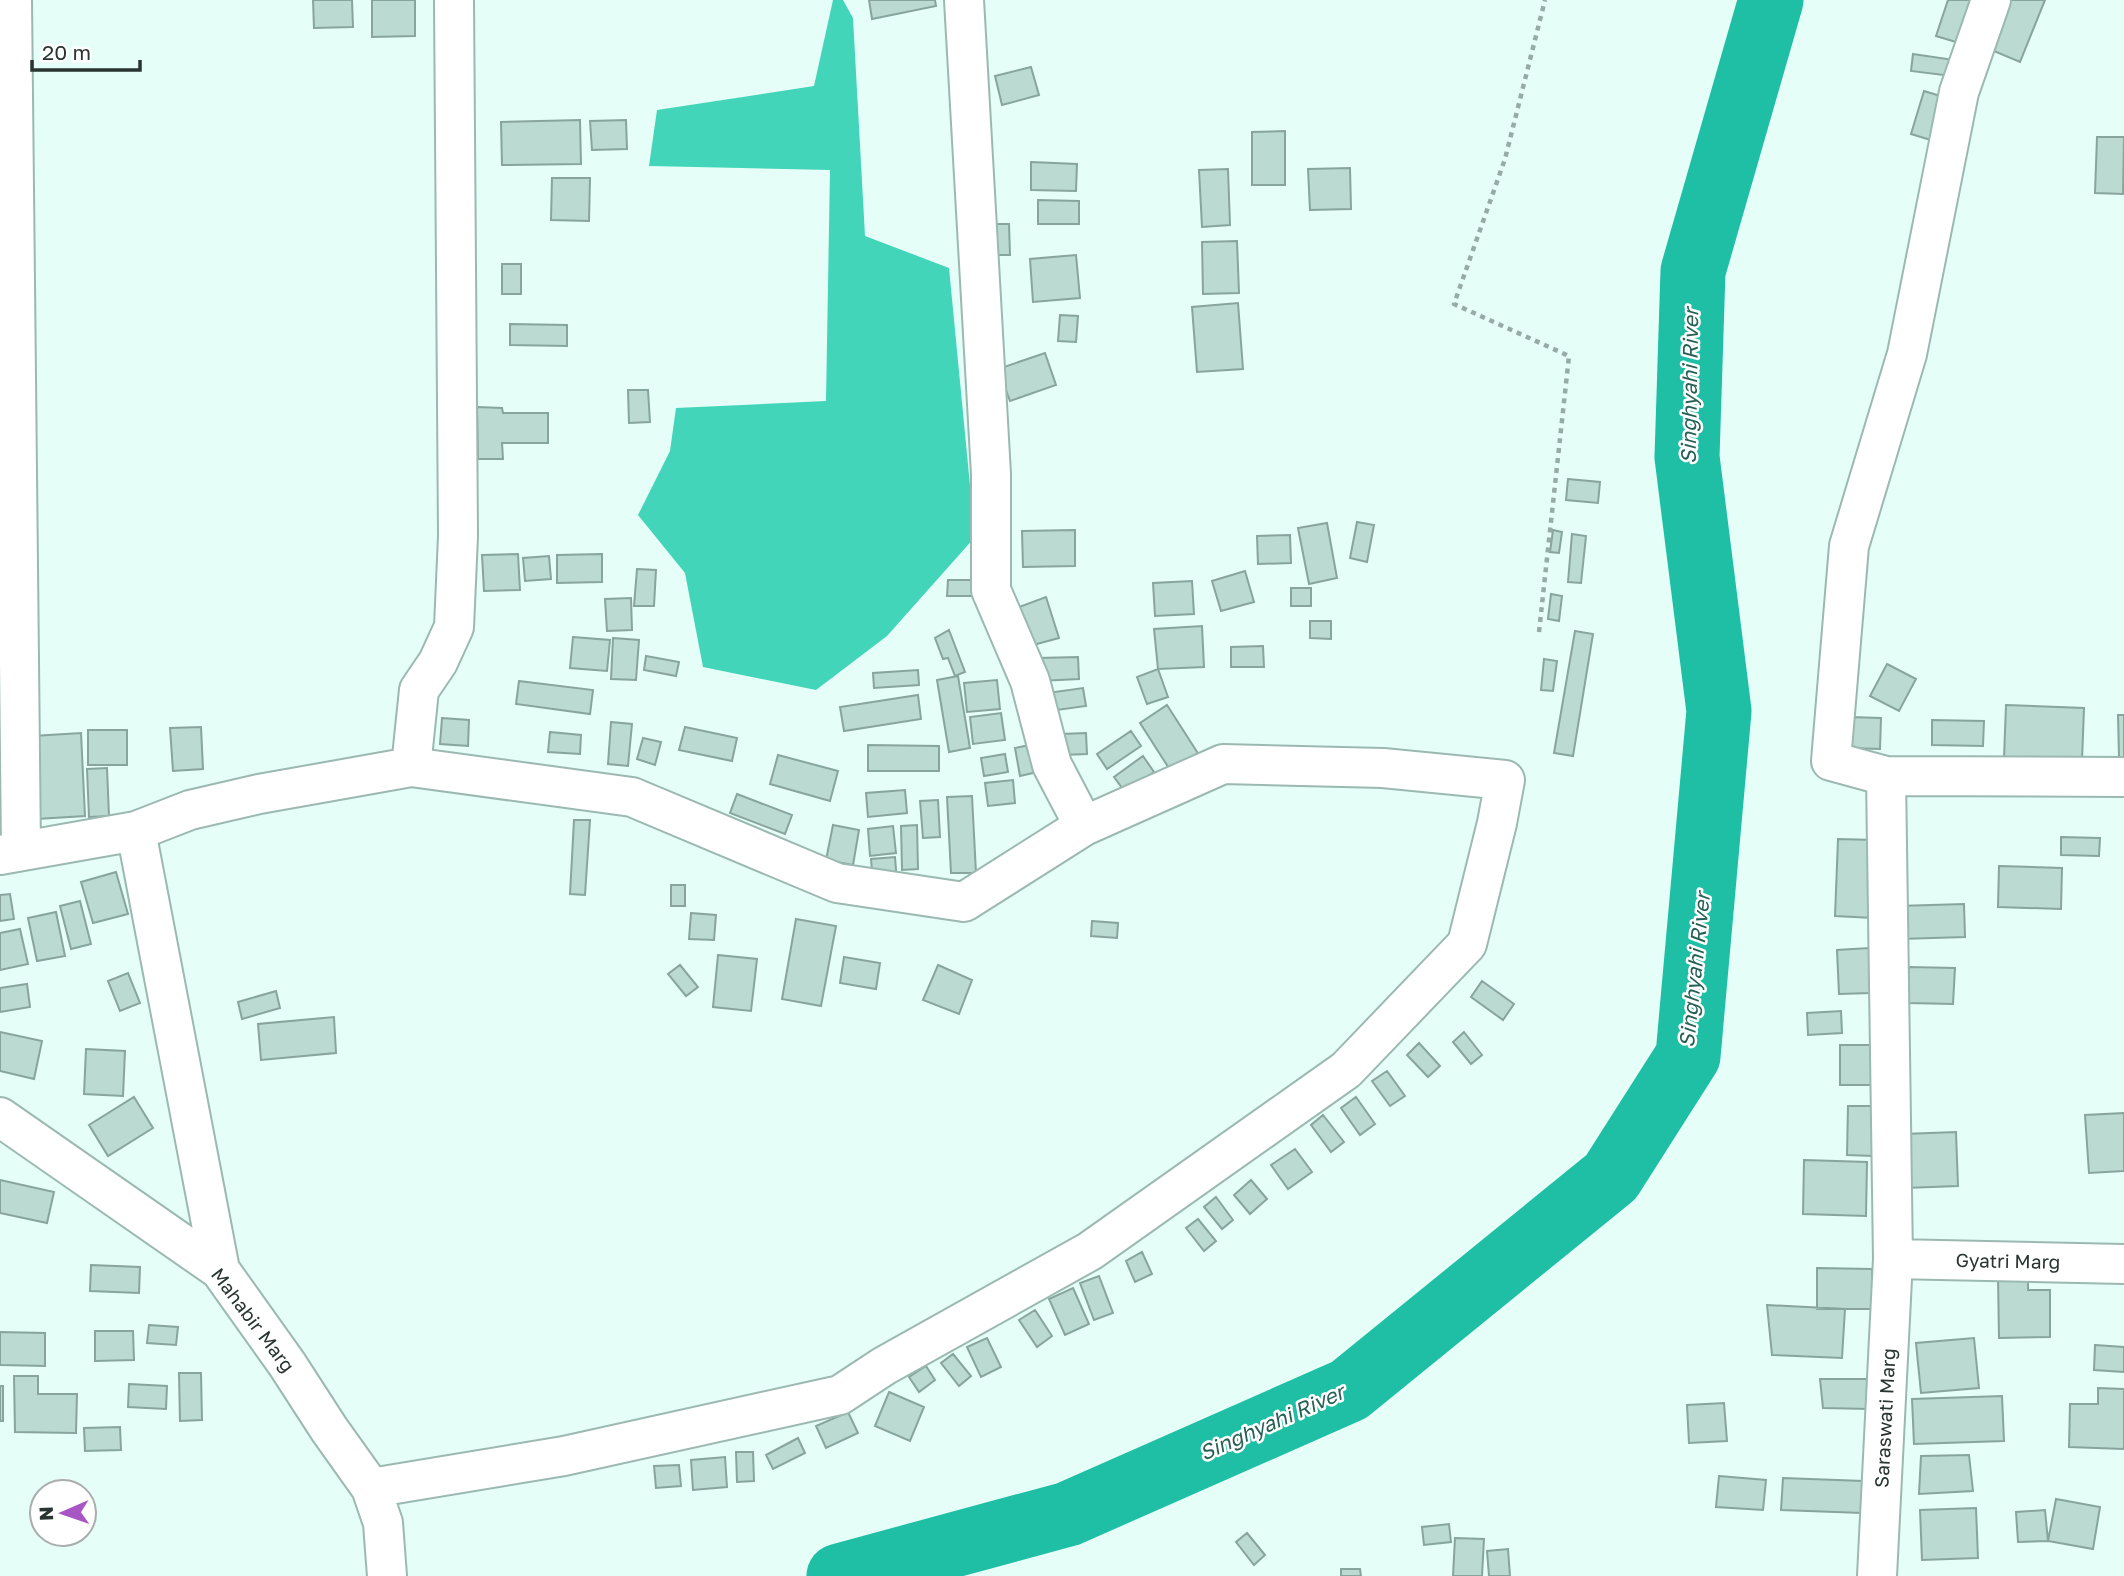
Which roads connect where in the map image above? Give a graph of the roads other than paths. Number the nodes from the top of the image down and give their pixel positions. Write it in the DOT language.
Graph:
graph roads {
  1 [pos="12,0"];
  2 [pos="454,0"];
  3 [pos="964,0"];
  4 [pos="1991,0"];
  5 [pos="411,767"];
  6 [pos="1886,776"];
  7 [pos="2124,777"];
  8 [pos="1084,826"];
  9 [pos="136,831"];
  10 [pos="10,852"];
  11 [pos="0,1117"];
  12 [pos="1893,1259"];
  13 [pos="2124,1264"];
  14 [pos="219,1270"];
  15 [pos="377,1506"];
  16 [pos="387,1576"];
  17 [pos="1877,1576"];
  1 -- 10 [label="street"];
  2 -- 5 [label="street"];
  3 -- 8 [label="street"];
  4 -- 6 [label="street"];
  5 -- 8 [label="street"];
  5 -- 9 [label="street"];
  6 -- 7 [label="street"];
  6 -- 12 [label="street, Saraswati Marg"];
  8 -- 15 [label="street"];
  9 -- 10 [label="street"];
  9 -- 14 [label="street"];
  11 -- 14 [label="street, Mahabir Marg"];
  12 -- 13 [label="street, Gyatri Marg"];
  12 -- 17 [label="street, Saraswati Marg"];
  14 -- 15 [label="street, Mahabir Marg"];
  15 -- 16 [label="street"];
}
